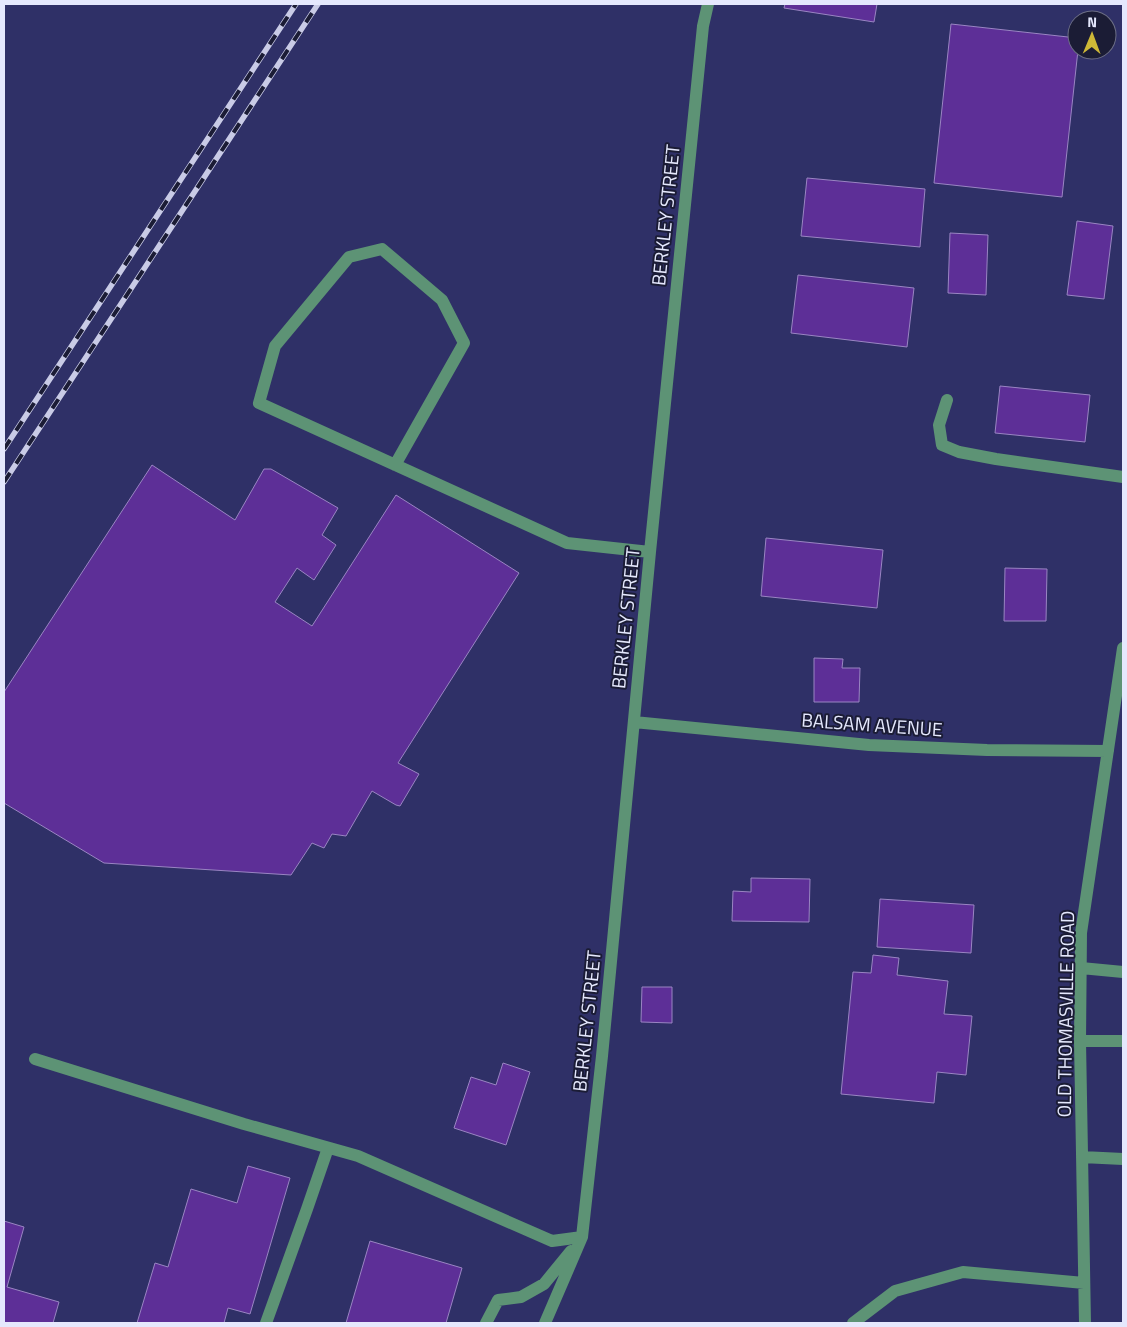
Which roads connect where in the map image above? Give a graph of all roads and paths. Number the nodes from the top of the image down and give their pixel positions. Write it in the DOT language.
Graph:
graph roads {
  1 [pos="708,4"];
  2 [pos="947,400"];
  3 [pos="395,465"];
  4 [pos="1123,476"];
  5 [pos="650,552"];
  6 [pos="1123,648"];
  7 [pos="634,722"];
  8 [pos="1108,750"];
  9 [pos="1081,968"];
  10 [pos="1123,972"];
  11 [pos="1080,1041"];
  12 [pos="1123,1041"];
  13 [pos="35,1059"];
  14 [pos="328,1148"];
  15 [pos="1082,1157"];
  16 [pos="1123,1159"];
  17 [pos="582,1237"];
  18 [pos="1084,1283"];
  19 [pos="266,1323"];
  20 [pos="486,1323"];
  21 [pos="545,1323"];
  22 [pos="853,1323"];
  23 [pos="1085,1323"];
  1 -- 5 [label="street, BERKLEY STREET"];
  2 -- 4 [label="street"];
  3 -- 3 [label="street"];
  3 -- 5 [label="street"];
  5 -- 7 [label="street, BERKLEY STREET"];
  6 -- 8 [label="street, OLD THOMASVILLE ROAD"];
  7 -- 8 [label="street, BALSAM AVENUE"];
  7 -- 17 [label="street, BERKLEY STREET"];
  8 -- 9 [label="street, OLD THOMASVILLE ROAD"];
  9 -- 10 [label="street"];
  9 -- 11 [label="street, OLD THOMASVILLE ROAD"];
  11 -- 12 [label="street"];
  11 -- 15 [label="street, OLD THOMASVILLE ROAD"];
  13 -- 14 [label="street"];
  14 -- 17 [label="street"];
  14 -- 19 [label="street"];
  15 -- 16 [label="street"];
  15 -- 18 [label="street, OLD THOMASVILLE ROAD"];
  17 -- 20 [label="street"];
  17 -- 21 [label="street, BERKLEY STREET"];
  18 -- 22 [label="street"];
  18 -- 23 [label="street, OLD THOMASVILLE ROAD"];
}
